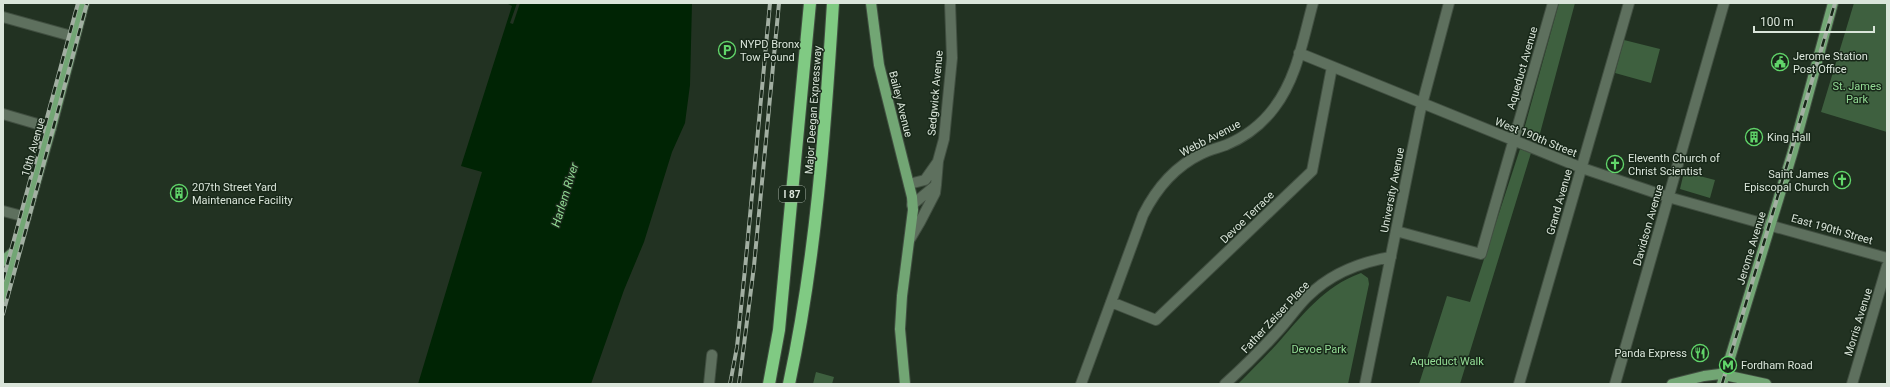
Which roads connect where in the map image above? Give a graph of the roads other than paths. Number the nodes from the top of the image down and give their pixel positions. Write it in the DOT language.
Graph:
graph roads {
  1 [pos="84,3"];
  2 [pos="810,3"];
  3 [pos="833,3"];
  4 [pos="871,3"];
  5 [pos="950,3"];
  6 [pos="1313,3"];
  7 [pos="1449,3"];
  8 [pos="1554,3"];
  9 [pos="1629,3"];
  10 [pos="1724,3"];
  11 [pos="1833,3"];
  12 [pos="3,17"];
  13 [pos="75,37"];
  14 [pos="1299,53"];
  15 [pos="1332,67"];
  16 [pos="1422,103"];
  17 [pos="3,114"];
  18 [pos="51,128"];
  19 [pos="1514,141"];
  20 [pos="938,161"];
  21 [pos="1582,168"];
  22 [pos="909,184"];
  23 [pos="936,185"];
  24 [pos="1668,197"];
  25 [pos="913,207"];
  26 [pos="3,211"];
  27 [pos="26,217"];
  28 [pos="1771,224"];
  29 [pos="1396,231"];
  30 [pos="910,240"];
  31 [pos="17,249"];
  32 [pos="1391,257"];
  33 [pos="1887,258"];
  34 [pos="3,261"];
  35 [pos="1887,266"];
  36 [pos="3,296"];
  37 [pos="1111,302"];
  38 [pos="712,355"];
  39 [pos="1724,379"];
  40 [pos="1688,382"];
  41 [pos="709,384"];
  42 [pos="769,384"];
  43 [pos="789,384"];
  44 [pos="905,384"];
  45 [pos="1081,384"];
  46 [pos="1225,384"];
  47 [pos="1365,384"];
  48 [pos="1519,384"];
  49 [pos="1615,384"];
  50 [pos="1672,384"];
  51 [pos="1766,384"];
  52 [pos="1852,384"];
  1 -- 13 [label="main road, 10th Avenue"];
  2 -- 42 [label="highway, Major Deegan Expressway / I 87"];
  3 -- 43 [label="highway, Major Deegan Expressway / I 87"];
  4 -- 22 [label="main road, Bailey Avenue"];
  5 -- 20 [label="street, Sedgwick Avenue"];
  6 -- 14 [label="street, Webb Avenue"];
  7 -- 16 [label="street, University Avenue"];
  8 -- 19 [label="street, Aqueduct Avenue"];
  9 -- 21 [label="street, Grand Avenue"];
  10 -- 24 [label="street, Davidson Avenue"];
  11 -- 28 [label="main road, Jerome Avenue"];
  12 -- 13 [label="street"];
  13 -- 18 [label="main road, 10th Avenue"];
  14 -- 15 [label="street, West 190th Street"];
  14 -- 37 [label="street, Webb Avenue"];
  15 -- 16 [label="street, West 190th Street"];
  15 -- 37 [label="street, Devoe Terrace"];
  16 -- 19 [label="street, West 190th Street"];
  16 -- 29 [label="street, University Avenue"];
  17 -- 18 [label="street"];
  18 -- 27 [label="main road, 10th Avenue"];
  19 -- 21 [label="street, West 190th Street"];
  19 -- 29 [label="street, Aqueduct Avenue"];
  20 -- 22 [label="street, Sedgwick Avenue"];
  20 -- 23 [label="street, Sedgwick Avenue"];
  21 -- 24 [label="street, West 190th Street"];
  21 -- 48 [label="street, Grand Avenue"];
  22 -- 25 [label="main road, Bailey Avenue"];
  23 -- 25 [label="street"];
  23 -- 30 [label="street, Sedgwick Avenue"];
  24 -- 28 [label="street, West 190th Street"];
  24 -- 49 [label="street, Davidson Avenue"];
  25 -- 30 [label="main road, Sedgwick Avenue"];
  26 -- 27 [label="street"];
  27 -- 31 [label="main road, 10th Avenue"];
  28 -- 33 [label="street, East 190th Street"];
  28 -- 39 [label="main road, Jerome Avenue"];
  29 -- 32 [label="street, University Avenue"];
  30 -- 44 [label="main road, Sedgwick Avenue"];
  31 -- 34 [label="main road"];
  31 -- 36 [label="main road, 10th Avenue"];
  32 -- 46 [label="street, Father Zeiser Place"];
  32 -- 47 [label="street, University Avenue"];
  35 -- 52 [label="street, Morris Avenue"];
  37 -- 45 [label="street, Webb Avenue"];
  38 -- 41 [label="street"];
  39 -- 40 [label="main road"];
  39 -- 51 [label="main road"];
  40 -- 50 [label="main road"];
}
